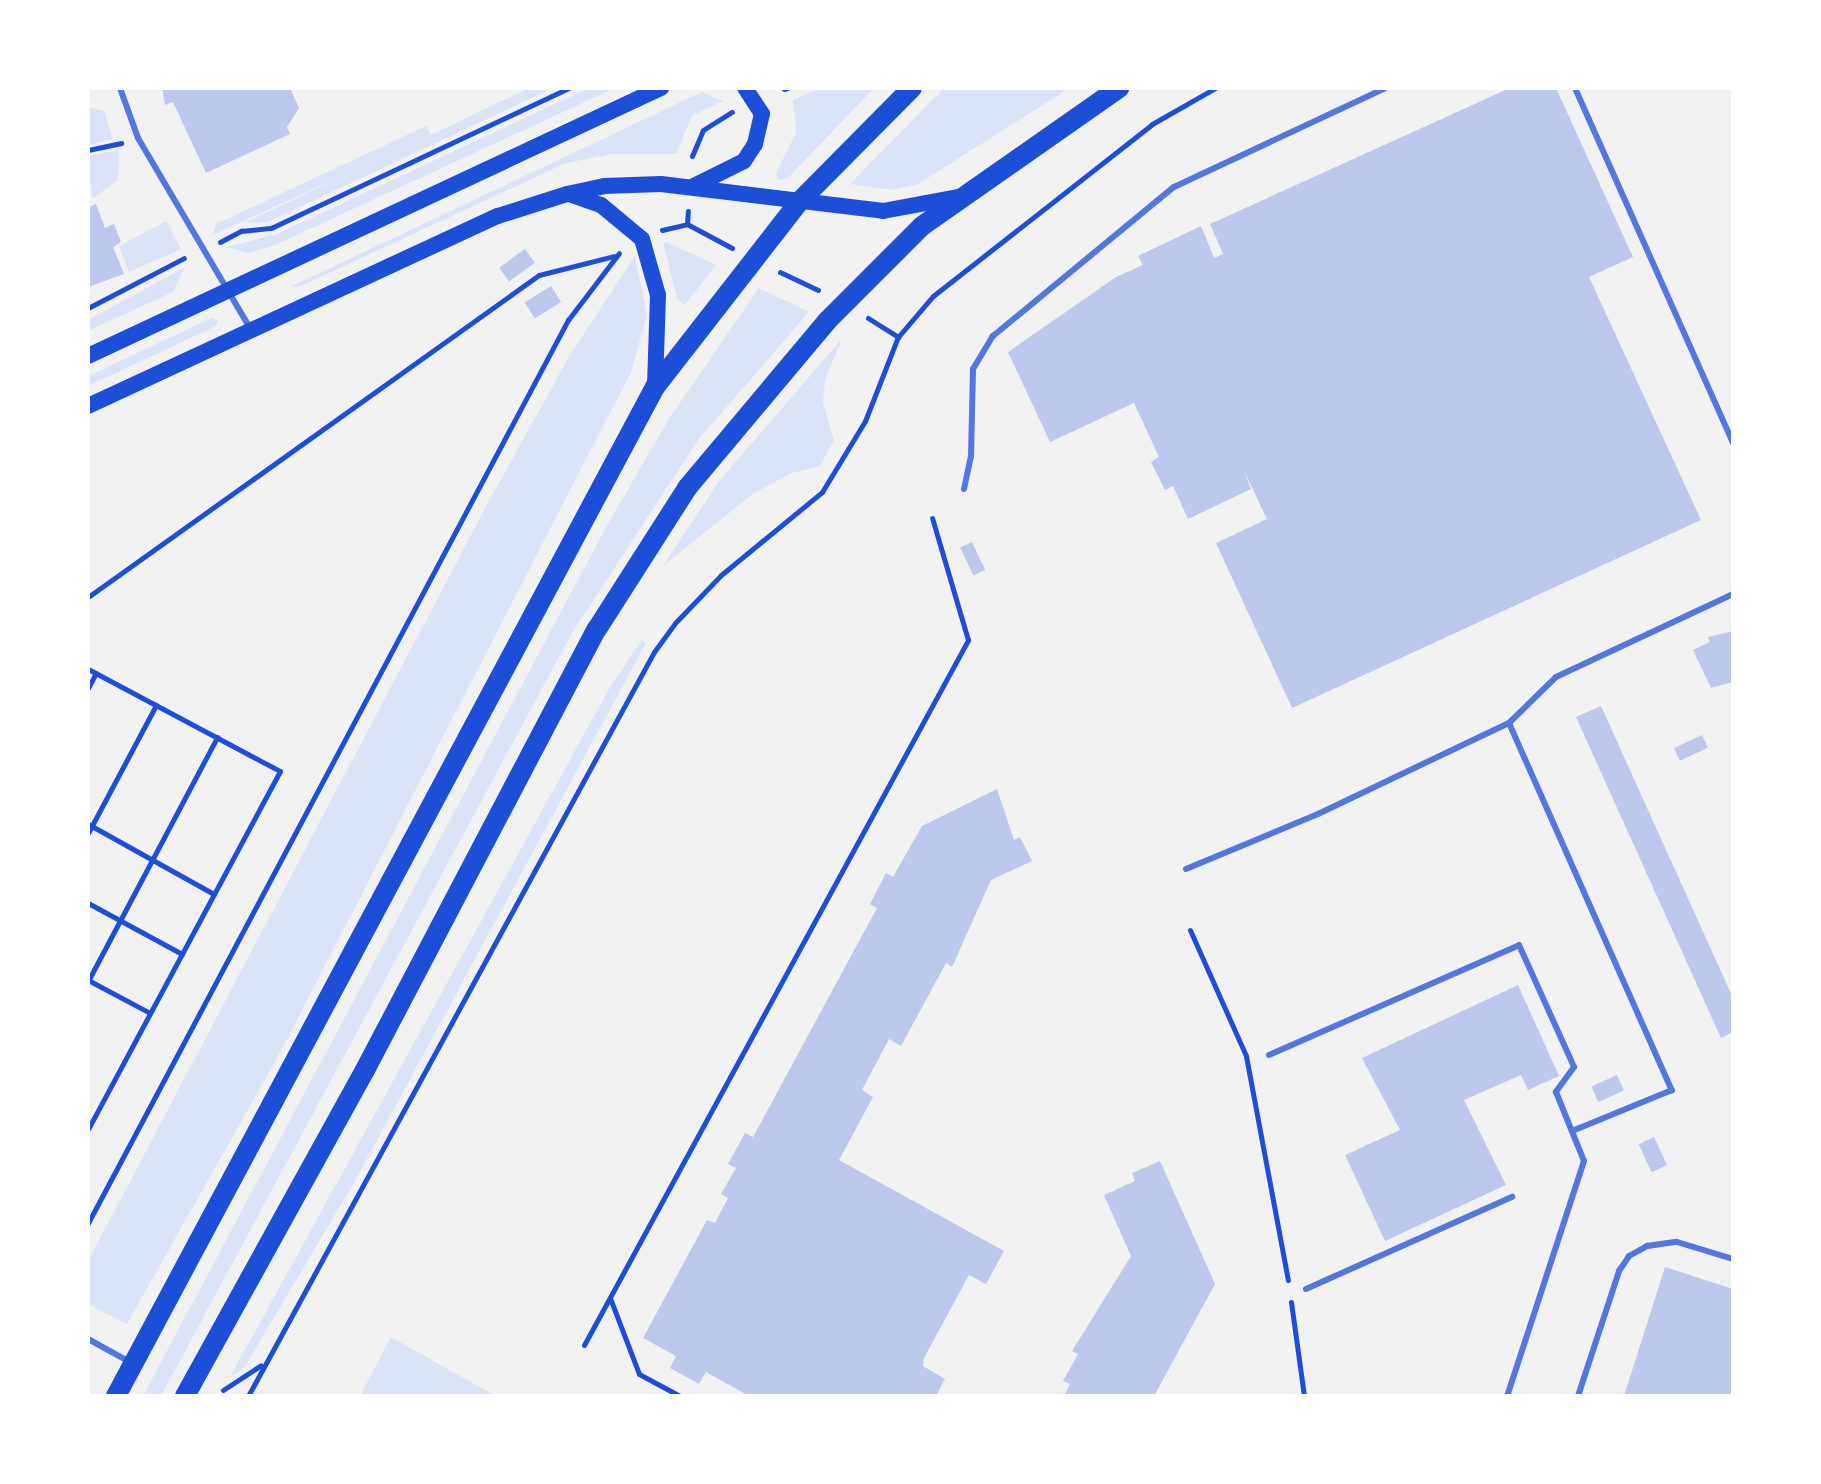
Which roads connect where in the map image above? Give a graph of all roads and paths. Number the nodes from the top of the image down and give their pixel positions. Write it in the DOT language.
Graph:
graph roads {
  1 [pos="120,88"];
  2 [pos="569,88"];
  3 [pos="661,88"];
  4 [pos="745,88"];
  5 [pos="912,88"];
  6 [pos="1119,88"];
  7 [pos="1215,88"];
  8 [pos="1385,88"];
  9 [pos="1575,88"];
  10 [pos="733,112"];
  11 [pos="116,145"];
  12 [pos="88,150"];
  13 [pos="692,156"];
  14 [pos="690,188"];
  15 [pos="567,194"];
  16 [pos="958,197"];
  17 [pos="798,203"];
  18 [pos="689,206"];
  19 [pos="687,224"];
  20 [pos="654,232"];
  21 [pos="218,243"];
  22 [pos="730,247"];
  23 [pos="185,257"];
  24 [pos="774,269"];
  25 [pos="226,291"];
  26 [pos="827,294"];
  27 [pos="88,308"];
  28 [pos="882,325"];
  29 [pos="251,330"];
  30 [pos="898,337"];
  31 [pos="88,356"];
  32 [pos="655,387"];
  33 [pos="88,406"];
  34 [pos="1733,443"];
  35 [pos="964,489"];
  36 [pos="932,518"];
  37 [pos="1733,594"];
  38 [pos="88,597"];
  39 [pos="88,669"];
  40 [pos="96,673"];
  41 [pos="88,688"];
  42 [pos="156,705"];
  43 [pos="1509,723"];
  44 [pos="217,737"];
  45 [pos="90,825"];
  46 [pos="88,833"];
  47 [pos="153,859"];
  48 [pos="1186,869"];
  49 [pos="214,894"];
  50 [pos="88,903"];
  51 [pos="121,921"];
  52 [pos="1190,930"];
  53 [pos="182,954"];
  54 [pos="88,980"];
  55 [pos="150,1013"];
  56 [pos="1269,1055"];
  57 [pos="88,1129"];
  58 [pos="1572,1131"];
  59 [pos="1512,1197"];
  60 [pos="88,1223"];
  61 [pos="1733,1259"];
  62 [pos="1306,1289"];
  63 [pos="610,1297"];
  64 [pos="88,1339"];
  65 [pos="584,1345"];
  66 [pos="133,1364"];
  67 [pos="262,1364"];
  68 [pos="116,1396"];
  69 [pos="185,1396"];
  70 [pos="220,1396"];
  71 [pos="248,1396"];
  72 [pos="680,1396"];
  73 [pos="1304,1396"];
  74 [pos="1507,1396"];
  75 [pos="1578,1396"];
  1 -- 25 [label="lane"];
  2 -- 21 [label="path"];
  3 -- 25 [label="main road"];
  4 -- 14 [label="main road"];
  5 -- 17 [label="main road"];
  6 -- 16 [label="main road"];
  7 -- 30 [label="path"];
  8 -- 35 [label="lane"];
  9 -- 34 [label="lane"];
  10 -- 13 [label="path"];
  11 -- 12 [label="path"];
  14 -- 15 [label="main road"];
  14 -- 17 [label="main road"];
  15 -- 29 [label="main road"];
  15 -- 32 [label="main road"];
  16 -- 17 [label="main road"];
  16 -- 69 [label="main road"];
  17 -- 32 [label="main road"];
  18 -- 19 [label="path"];
  19 -- 20 [label="path"];
  19 -- 22 [label="path"];
  23 -- 27 [label="path"];
  24 -- 26 [label="path"];
  25 -- 29 [label="lane"];
  25 -- 31 [label="main road"];
  28 -- 30 [label="path"];
  29 -- 33 [label="main road"];
  30 -- 67 [label="path"];
  32 -- 66 [label="main road"];
  36 -- 63 [label="path"];
  37 -- 43 [label="lane"];
  38 -- 60 [label="path"];
  39 -- 40 [label="path"];
  40 -- 41 [label="path"];
  40 -- 42 [label="path"];
  42 -- 44 [label="path"];
  42 -- 45 [label="path"];
  43 -- 48 [label="lane"];
  43 -- 58 [label="lane"];
  44 -- 47 [label="path"];
  44 -- 49 [label="path"];
  45 -- 46 [label="path"];
  45 -- 47 [label="path"];
  47 -- 49 [label="path"];
  47 -- 51 [label="path"];
  49 -- 53 [label="path"];
  50 -- 51 [label="path"];
  51 -- 53 [label="path"];
  51 -- 54 [label="path"];
  52 -- 73 [label="path"];
  53 -- 55 [label="path"];
  54 -- 55 [label="path"];
  55 -- 57 [label="path"];
  56 -- 58 [label="lane"];
  58 -- 74 [label="lane"];
  59 -- 62 [label="lane"];
  61 -- 75 [label="lane"];
  63 -- 65 [label="path"];
  63 -- 72 [label="path"];
  64 -- 66 [label="lane"];
  66 -- 68 [label="main road"];
  67 -- 70 [label="path"];
  67 -- 71 [label="path"];
}
